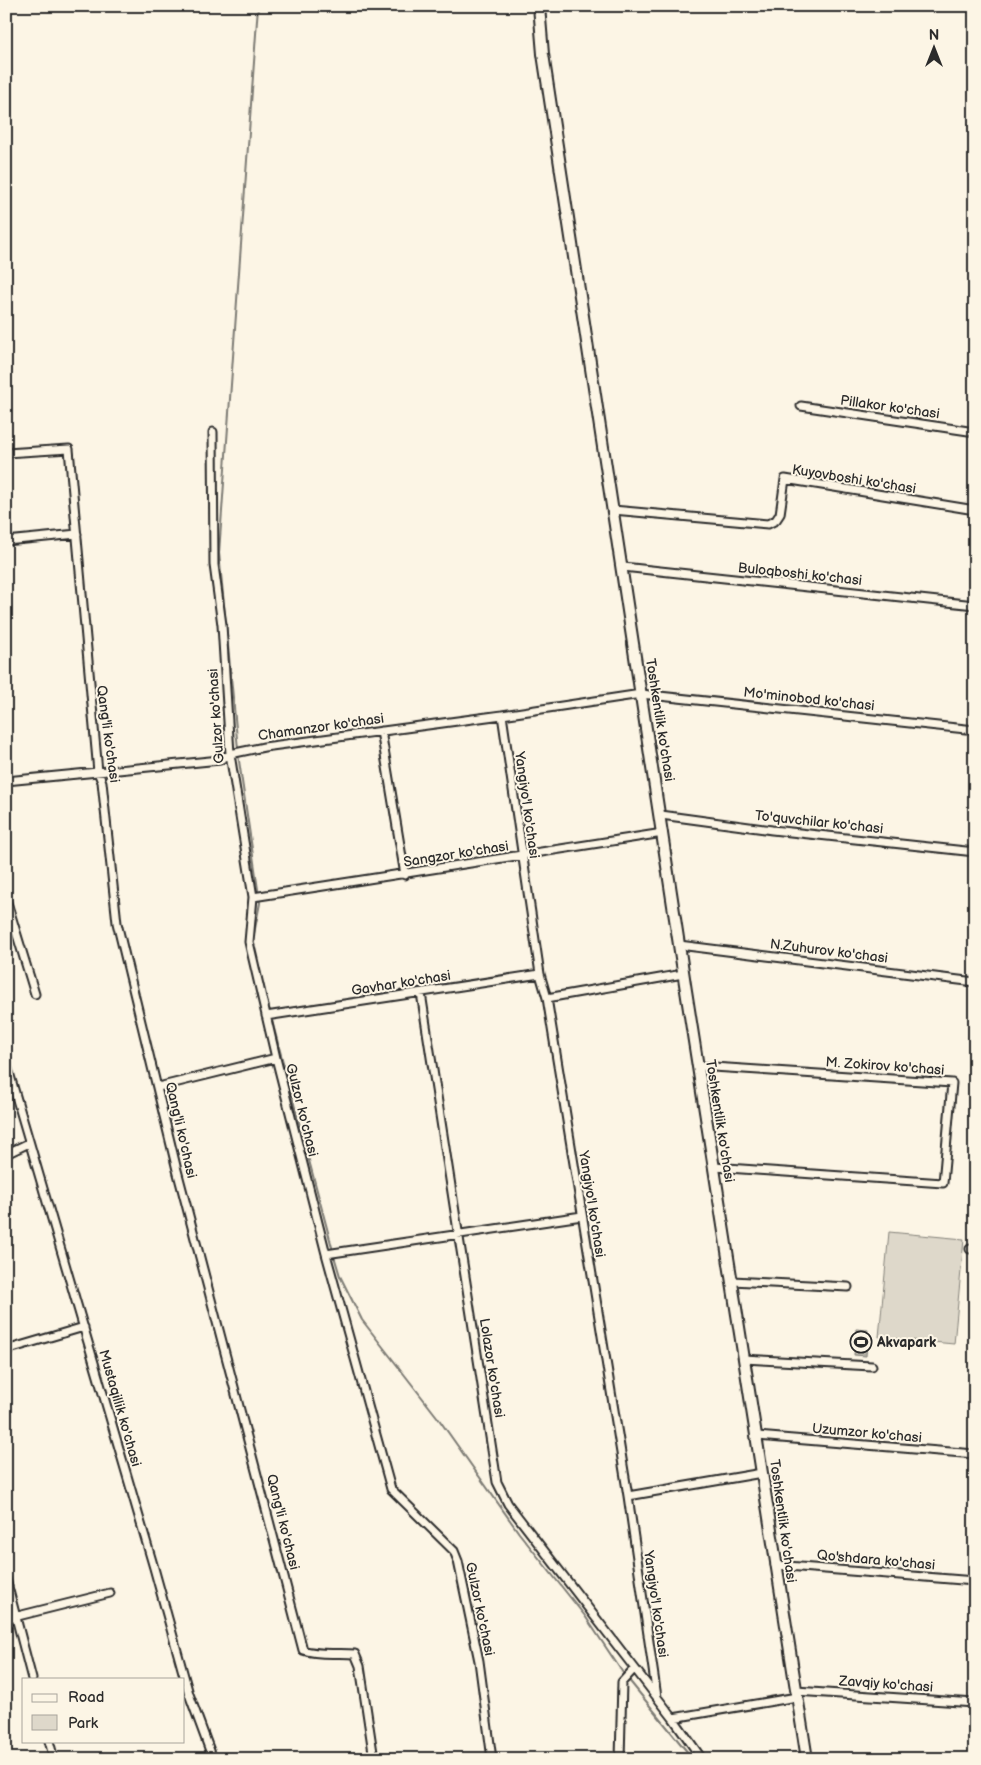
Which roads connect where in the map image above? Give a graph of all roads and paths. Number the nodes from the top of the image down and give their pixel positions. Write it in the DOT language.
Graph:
graph roads {
  1 [pos="539,6"];
  2 [pos="801,406"];
  3 [pos="213,432"];
  4 [pos="975,432"];
  5 [pos="6,453"];
  6 [pos="613,510"];
  7 [pos="975,510"];
  8 [pos="77,534"];
  9 [pos="6,541"];
  10 [pos="623,567"];
  11 [pos="975,605"];
  12 [pos="641,694"];
  13 [pos="502,715"];
  14 [pos="975,730"];
  15 [pos="381,731"];
  16 [pos="230,754"];
  17 [pos="98,772"];
  18 [pos="6,782"];
  19 [pos="661,816"];
  20 [pos="663,834"];
  21 [pos="975,852"];
  22 [pos="522,856"];
  23 [pos="405,875"];
  24 [pos="253,897"];
  25 [pos="6,899"];
  26 [pos="680,945"];
  27 [pos="540,974"];
  28 [pos="683,974"];
  29 [pos="975,982"];
  30 [pos="421,993"];
  31 [pos="35,994"];
  32 [pos="546,998"];
  33 [pos="266,1016"];
  34 [pos="276,1058"];
  35 [pos="6,1062"];
  36 [pos="698,1066"];
  37 [pos="158,1087"];
  38 [pos="29,1144"];
  39 [pos="6,1154"];
  40 [pos="714,1167"];
  41 [pos="582,1216"];
  42 [pos="459,1234"];
  43 [pos="326,1254"];
  44 [pos="733,1281"];
  45 [pos="848,1287"];
  46 [pos="84,1327"];
  47 [pos="6,1350"];
  48 [pos="744,1359"];
  49 [pos="872,1366"];
  50 [pos="757,1436"];
  51 [pos="975,1454"];
  52 [pos="762,1473"];
  53 [pos="628,1496"];
  54 [pos="775,1564"];
  55 [pos="6,1580"];
  56 [pos="975,1581"];
  57 [pos="110,1593"];
  58 [pos="15,1616"];
  59 [pos="6,1618"];
  60 [pos="634,1669"];
  61 [pos="32,1678"];
  62 [pos="184,1678"];
  63 [pos="185,1680"];
  64 [pos="797,1694"];
  65 [pos="657,1697"];
  66 [pos="975,1703"];
  67 [pos="673,1718"];
  68 [pos="49,1742"];
  69 [pos="54,1759"];
  70 [pos="213,1759"];
  71 [pos="374,1759"];
  72 [pos="492,1759"];
  73 [pos="620,1759"];
  74 [pos="702,1759"];
  75 [pos="807,1759"];
  1 -- 6 [label="main road, Toshkentlik ko'chasi"];
  2 -- 4 [label="street, Pillakor ko'chasi"];
  3 -- 16 [label="street, Gulzor ko'chasi"];
  5 -- 8 [label="street, Qang'li ko'chasi"];
  6 -- 7 [label="street, Kuyovboshi ko'chasi"];
  6 -- 10 [label="main road, Toshkentlik ko'chasi"];
  8 -- 9 [label="street"];
  8 -- 17 [label="street, Qang'li ko'chasi"];
  10 -- 11 [label="street, Buloqboshi ko'chasi"];
  10 -- 12 [label="main road, Toshkentlik ko'chasi"];
  12 -- 13 [label="street, Chamanzor ko'chasi"];
  12 -- 14 [label="street, Mo'minobod ko'chasi"];
  12 -- 19 [label="main road, Toshkentlik ko'chasi"];
  13 -- 15 [label="street, Chamanzor ko'chasi"];
  13 -- 22 [label="street, Yangiyo'l ko'chasi"];
  15 -- 16 [label="street, Chamanzor ko'chasi"];
  15 -- 23 [label="street"];
  16 -- 17 [label="street, Chamanzor ko'chasi"];
  16 -- 24 [label="street, Gulzor ko'chasi"];
  17 -- 18 [label="street, Chamanzor ko'chasi"];
  17 -- 37 [label="street, Qang'li ko'chasi"];
  19 -- 20 [label="main road, Toshkentlik ko'chasi"];
  19 -- 21 [label="street, To'quvchilar ko'chasi"];
  20 -- 22 [label="street, Sangzor ko'chasi"];
  20 -- 26 [label="main road, Toshkentlik ko'chasi"];
  22 -- 23 [label="street, Sangzor ko'chasi"];
  22 -- 27 [label="street, Yangiyo'l ko'chasi"];
  23 -- 24 [label="street, Sangzor ko'chasi"];
  24 -- 33 [label="street, Gulzor ko'chasi"];
  25 -- 31 [label="street"];
  26 -- 28 [label="main road, Toshkentlik ko'chasi"];
  26 -- 29 [label="street, N.Zuhurov ko'chasi"];
  27 -- 30 [label="street, Gavhar ko'chasi"];
  27 -- 32 [label="street, Yangiyo'l ko'chasi"];
  28 -- 32 [label="street"];
  28 -- 36 [label="main road, Toshkentlik ko'chasi"];
  30 -- 33 [label="street, Gavhar ko'chasi"];
  30 -- 42 [label="street, Lolazor ko'chasi"];
  32 -- 41 [label="street, Yangiyo'l ko'chasi"];
  33 -- 34 [label="street, Gulzor ko'chasi"];
  34 -- 37 [label="street"];
  34 -- 43 [label="street, Gulzor ko'chasi"];
  35 -- 38 [label="street, Mustaqillik ko'chasi"];
  36 -- 40 [label="main road, Toshkentlik ko'chasi"];
  36 -- 40 [label="street, M. Zokirov ko'chasi"];
  37 -- 71 [label="street, Qang'li ko'chasi"];
  38 -- 39 [label="street"];
  38 -- 46 [label="street, Mustaqillik ko'chasi"];
  40 -- 44 [label="main road, Toshkentlik ko'chasi"];
  41 -- 42 [label="street"];
  41 -- 53 [label="street, Yangiyo'l ko'chasi"];
  42 -- 43 [label="street"];
  42 -- 60 [label="street, Lolazor ko'chasi"];
  43 -- 72 [label="street, Gulzor ko'chasi"];
  44 -- 45 [label="street"];
  44 -- 48 [label="main road, Toshkentlik ko'chasi"];
  46 -- 47 [label="street"];
  46 -- 62 [label="street, Mustaqillik ko'chasi"];
  48 -- 49 [label="street"];
  48 -- 50 [label="main road, Toshkentlik ko'chasi"];
  50 -- 51 [label="street, Uzumzor ko'chasi"];
  50 -- 52 [label="main road, Toshkentlik ko'chasi"];
  52 -- 53 [label="street"];
  52 -- 54 [label="main road, Toshkentlik ko'chasi"];
  53 -- 65 [label="street, Yangiyo'l ko'chasi"];
  54 -- 56 [label="street, Qo'shdara ko'chasi"];
  54 -- 64 [label="main road, Toshkentlik ko'chasi"];
  55 -- 58 [label="street"];
  57 -- 58 [label="street"];
  58 -- 59 [label="street"];
  58 -- 61 [label="street"];
  60 -- 65 [label="street, Lolazor ko'chasi"];
  60 -- 73 [label="street"];
  63 -- 70 [label="street, Mustaqillik ko'chasi"];
  64 -- 66 [label="street, Zavqiy ko'chasi"];
  64 -- 67 [label="street, Zavqiy ko'chasi"];
  64 -- 75 [label="main road, Toshkentlik ko'chasi"];
  65 -- 67 [label="street, Lolazor ko'chasi"];
  67 -- 74 [label="street, Lolazor ko'chasi"];
  68 -- 69 [label="street"];
}
